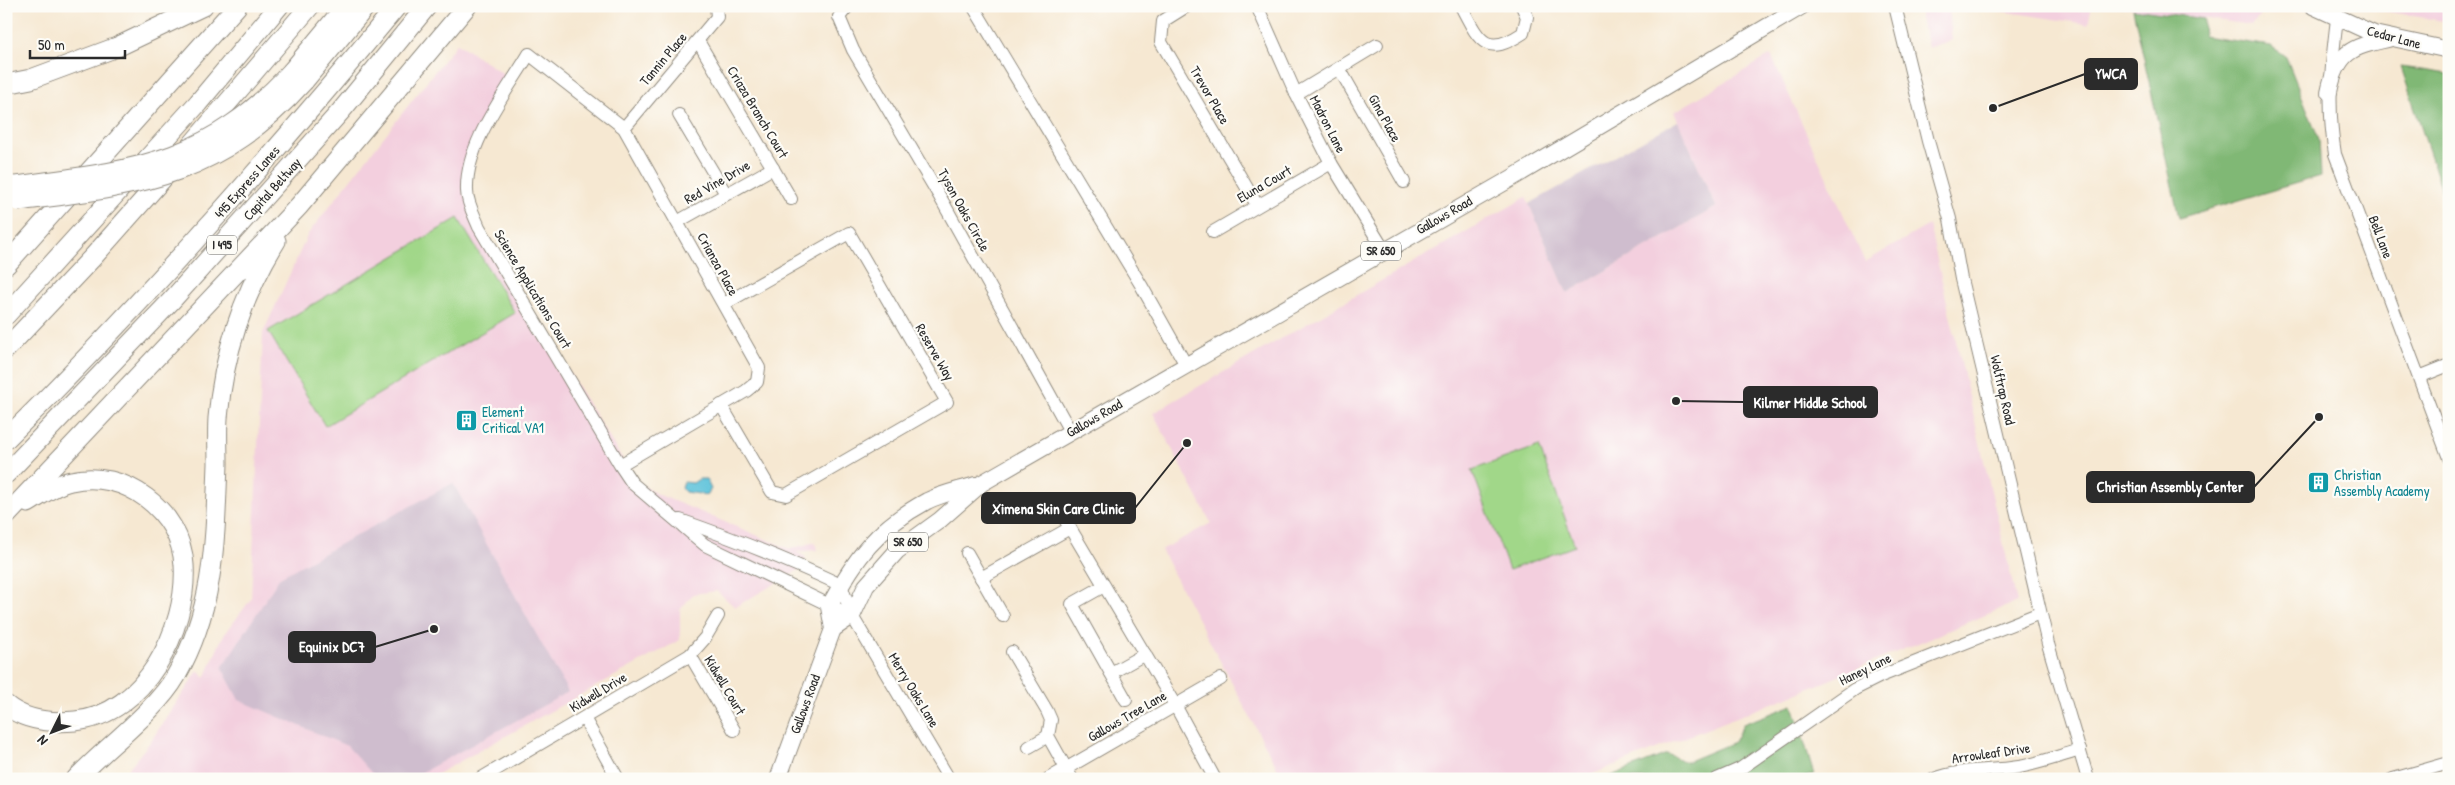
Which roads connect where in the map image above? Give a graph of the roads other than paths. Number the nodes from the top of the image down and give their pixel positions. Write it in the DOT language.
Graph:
graph roads {
  1 [pos="203,6"];
  2 [pos="237,6"];
  3 [pos="280,6"];
  4 [pos="310,6"];
  5 [pos="346,6"];
  6 [pos="366,6"];
  7 [pos="397,6"];
  8 [pos="427,6"];
  9 [pos="467,6"];
  10 [pos="716,6"];
  11 [pos="848,6"];
  12 [pos="973,6"];
  13 [pos="1187,6"];
  14 [pos="1257,6"];
  15 [pos="1461,6"];
  16 [pos="1522,6"];
  17 [pos="1802,6"];
  18 [pos="1895,6"];
  19 [pos="2313,6"];
  20 [pos="2337,18"];
  21 [pos="2390,39"];
  22 [pos="698,41"];
  23 [pos="1377,45"];
  24 [pos="2449,50"];
  25 [pos="529,54"];
  26 [pos="1339,68"];
  27 [pos="298,76"];
  28 [pos="6,84"];
  29 [pos="2329,92"];
  30 [pos="1296,94"];
  31 [pos="679,115"];
  32 [pos="624,128"];
  33 [pos="1332,163"];
  34 [pos="773,168"];
  35 [pos="1404,182"];
  36 [pos="11,194"];
  37 [pos="726,194"];
  38 [pos="791,199"];
  39 [pos="1257,205"];
  40 [pos="299,206"];
  41 [pos="677,222"];
  42 [pos="1213,232"];
  43 [pos="1384,250"];
  44 [pos="6,265"];
  45 [pos="724,304"];
  46 [pos="6,315"];
  47 [pos="6,349"];
  48 [pos="1186,365"];
  49 [pos="2449,365"];
  50 [pos="2418,377"];
  51 [pos="721,405"];
  52 [pos="1070,431"];
  53 [pos="6,439"];
  54 [pos="2449,458"];
  55 [pos="620,466"];
  56 [pos="6,474"];
  57 [pos="982,483"];
  58 [pos="1060,511"];
  59 [pos="6,517"];
  60 [pos="673,518"];
  61 [pos="1070,528"];
  62 [pos="967,553"];
  63 [pos="981,578"];
  64 [pos="840,585"];
  65 [pos="1104,586"];
  66 [pos="829,607"];
  67 [pos="2040,613"];
  68 [pos="718,616"];
  69 [pos="852,616"];
  70 [pos="1003,616"];
  71 [pos="833,629"];
  72 [pos="1012,652"];
  73 [pos="1145,654"];
  74 [pos="690,655"];
  75 [pos="1110,673"];
  76 [pos="1221,679"];
  77 [pos="1126,700"];
  78 [pos="6,705"];
  79 [pos="1175,705"];
  80 [pos="584,718"];
  81 [pos="734,730"];
  82 [pos="1048,736"];
  83 [pos="1029,747"];
  84 [pos="2080,750"];
  85 [pos="2449,763"];
  86 [pos="1069,774"];
  87 [pos="2002,774"];
  88 [pos="76,779"];
  89 [pos="480,779"];
  90 [pos="618,779"];
  91 [pos="778,779"];
  92 [pos="950,779"];
  93 [pos="1048,779"];
  94 [pos="1215,779"];
  95 [pos="1717,779"];
  96 [pos="1934,779"];
  97 [pos="2088,779"];
  98 [pos="2392,779"];
  1 -- 28 [label="highway"];
  2 -- 44 [label="highway"];
  3 -- 46 [label="highway"];
  4 -- 47 [label="highway"];
  5 -- 27 [label="highway"];
  6 -- 27 [label="highway"];
  7 -- 53 [label="highway, 495 Express Lanes / I 495"];
  8 -- 56 [label="highway, Capital Beltway / I 495"];
  9 -- 40 [label="highway"];
  10 -- 22 [label="street, Tannin Place"];
  11 -- 52 [label="street, Tyson Oaks Circle"];
  12 -- 48 [label="street"];
  13 -- 39 [label="street, Trevor Place"];
  14 -- 30 [label="street, Madron Lane"];
  15 -- 16 [label="street"];
  17 -- 43 [label="main road, Gallows Road / SR 650"];
  18 -- 67 [label="street, Wolftrap Road"];
  19 -- 20 [label="main road, Cedar Lane"];
  20 -- 21 [label="main road, Cedar Lane"];
  20 -- 29 [label="street, Bell Lane"];
  21 -- 24 [label="main road, Cedar Lane"];
  21 -- 29 [label="main road"];
  22 -- 32 [label="street, Tannin Place"];
  22 -- 34 [label="street, Criaza Branch Court"];
  23 -- 26 [label="street"];
  25 -- 32 [label="street, Crianza Place"];
  25 -- 55 [label="street, Science Applications Court"];
  26 -- 30 [label="street"];
  26 -- 35 [label="street, Gina Place"];
  27 -- 36 [label="highway, bridge"];
  29 -- 50 [label="street, Bell Lane"];
  30 -- 33 [label="street, Madron Lane"];
  31 -- 37 [label="street"];
  32 -- 41 [label="street, Crianza Place"];
  33 -- 39 [label="street, Eluna Court"];
  33 -- 43 [label="street, Madron Lane"];
  34 -- 37 [label="street, Red Vine Drive"];
  34 -- 38 [label="street, Criaza Branch Court"];
  37 -- 41 [label="street, Red Vine Drive"];
  39 -- 42 [label="street, Eluna Court"];
  40 -- 59 [label="highway"];
  40 -- 88 [label="highway"];
  41 -- 45 [label="street, Crianza Place"];
  43 -- 48 [label="main road, Gallows Road / SR 650"];
  45 -- 51 [label="street, Crianza Place"];
  45 -- 51 [label="street, Reserve Way"];
  48 -- 52 [label="main road, Gallows Road / SR 650"];
  49 -- 50 [label="street"];
  50 -- 54 [label="street, Bell Lane"];
  51 -- 55 [label="street, Crianza Place"];
  52 -- 57 [label="main road, Gallows Road / SR 650"];
  55 -- 60 [label="street, Science Applications Court"];
  57 -- 64 [label="main road, Gallows Road / SR 650"];
  57 -- 69 [label="main road, Gallows Road / SR 650"];
  58 -- 61 [label="street"];
  59 -- 78 [label="highway"];
  60 -- 64 [label="street, Science Applications Court"];
  60 -- 66 [label="street, Science Applications Court"];
  61 -- 63 [label="street"];
  61 -- 65 [label="street"];
  62 -- 63 [label="street"];
  63 -- 70 [label="street"];
  64 -- 66 [label="main road, Gallows Road / SR 650"];
  64 -- 69 [label="street"];
  65 -- 73 [label="street"];
  65 -- 75 [label="street"];
  66 -- 69 [label="street, Science Applications Court"];
  66 -- 71 [label="main road"];
  67 -- 84 [label="street, Wolftrap Road"];
  67 -- 95 [label="street, Haney Lane"];
  68 -- 74 [label="street, Kidwell Drive"];
  69 -- 71 [label="main road"];
  69 -- 92 [label="street, Merry Oaks Lane"];
  71 -- 91 [label="main road, Gallows Road"];
  72 -- 82 [label="street"];
  73 -- 75 [label="street"];
  73 -- 79 [label="street"];
  74 -- 80 [label="street, Kidwell Drive"];
  74 -- 81 [label="street, Kidwell Court"];
  75 -- 77 [label="street"];
  76 -- 79 [label="street, Gallows Tree Lane"];
  79 -- 86 [label="street, Gallows Tree Lane"];
  79 -- 94 [label="street"];
  80 -- 89 [label="street, Kidwell Drive"];
  80 -- 90 [label="street"];
  82 -- 83 [label="street"];
  82 -- 86 [label="street"];
  84 -- 87 [label="street, Arrowleaf Drive"];
  84 -- 97 [label="street, Wolftrap Road"];
  85 -- 98 [label="street"];
  86 -- 93 [label="street, Gallows Tree Lane"];
  87 -- 96 [label="street, Arrowleaf Drive"];
}
